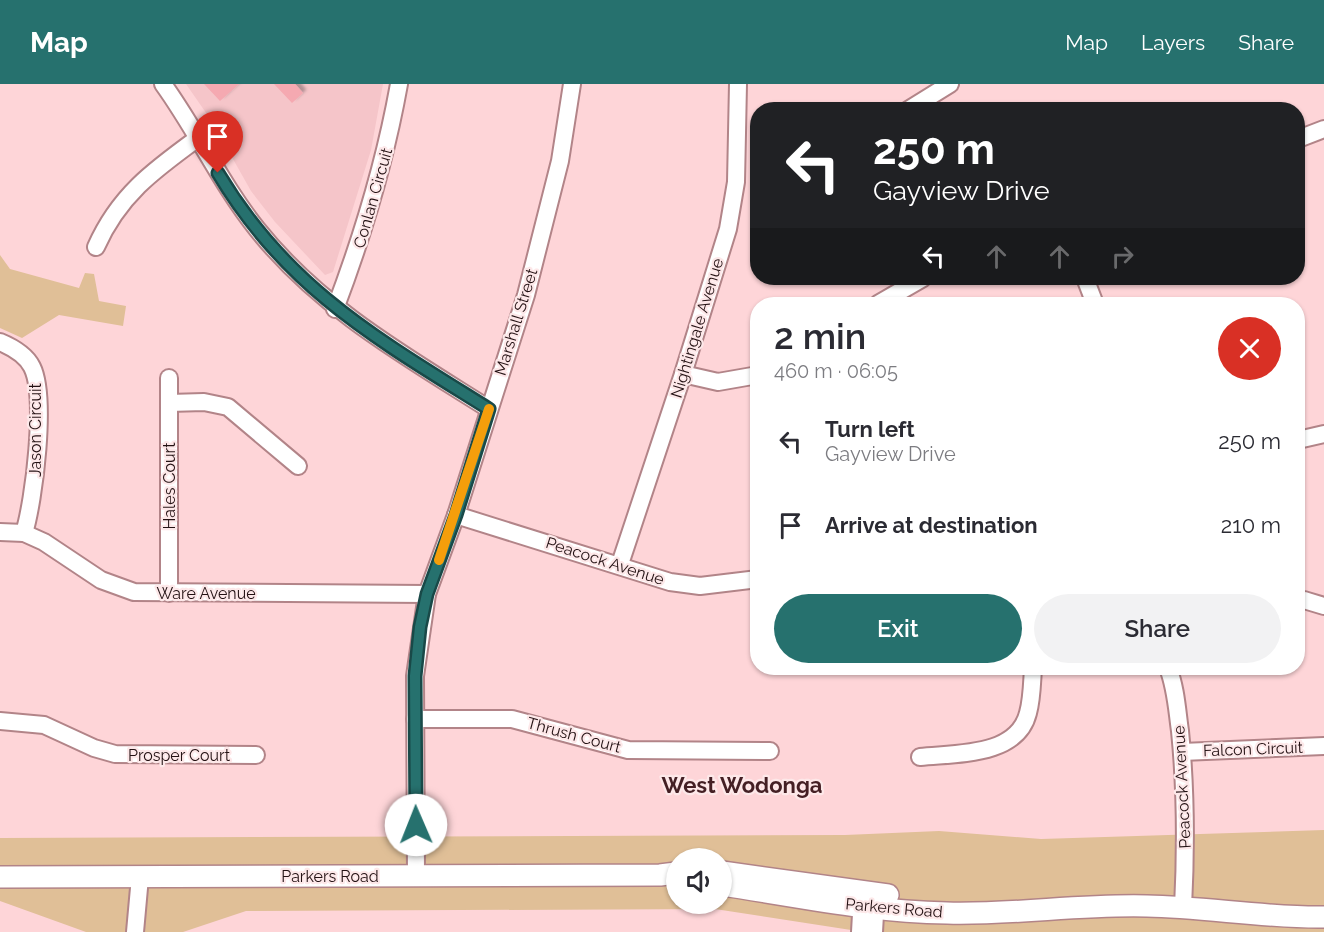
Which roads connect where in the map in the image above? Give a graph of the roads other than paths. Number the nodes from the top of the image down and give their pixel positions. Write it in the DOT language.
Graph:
graph roads {
  1 [pos="163,84"];
  2 [pos="399,84"];
  3 [pos="572,84"];
  4 [pos="738,84"];
  5 [pos="950,84"];
  6 [pos="921,102"];
  7 [pos="1324,129"];
  8 [pos="1305,136"];
  9 [pos="198,138"];
  10 [pos="96,246"];
  11 [pos="907,285"];
  12 [pos="889,297"];
  13 [pos="335,309"];
  14 [pos="0,342"];
  15 [pos="683,374"];
  16 [pos="750,376"];
  17 [pos="169,378"];
  18 [pos="169,403"];
  19 [pos="489,409"];
  20 [pos="1324,434"];
  21 [pos="1305,438"];
  22 [pos="298,466"];
  23 [pos="456,515"];
  24 [pos="0,532"];
  25 [pos="24,533"];
  26 [pos="620,564"];
  27 [pos="750,580"];
  28 [pos="169,593"];
  29 [pos="427,594"];
  30 [pos="1305,600"];
  31 [pos="1324,606"];
  32 [pos="1032,675"];
  33 [pos="1170,675"];
  34 [pos="415,719"];
  35 [pos="0,721"];
  36 [pos="1324,746"];
  37 [pos="770,751"];
  38 [pos="1182,752"];
  39 [pos="256,754"];
  40 [pos="920,757"];
  41 [pos="732,874"];
  42 [pos="416,876"];
  43 [pos="666,876"];
  44 [pos="0,877"];
  45 [pos="140,877"];
  46 [pos="732,886"];
  47 [pos="869,900"];
  48 [pos="1183,908"];
  49 [pos="1324,917"];
  50 [pos="135,932"];
  51 [pos="860,932"];
  52 [pos="874,932"];
  1 -- 9 [label="street"];
  2 -- 13 [label="street, Conlan Circuit"];
  3 -- 19 [label="street, Marshall Street"];
  4 -- 15 [label="street, Nightingale Avenue"];
  5 -- 6 [label="street"];
  7 -- 8 [label="street"];
  9 -- 10 [label="street"];
  9 -- 13 [label="street"];
  11 -- 12 [label="street"];
  13 -- 19 [label="street"];
  14 -- 25 [label="street, Jason Circuit"];
  15 -- 16 [label="street"];
  15 -- 26 [label="street, Nightingale Avenue"];
  17 -- 18 [label="street, Hales Court"];
  18 -- 22 [label="street"];
  18 -- 28 [label="street, Hales Court"];
  19 -- 23 [label="street, Marshall Street"];
  20 -- 21 [label="street"];
  23 -- 26 [label="street, Peacock Avenue"];
  23 -- 29 [label="street, Marshall Street"];
  24 -- 25 [label="street, Ware Avenue"];
  25 -- 28 [label="street, Ware Avenue"];
  26 -- 27 [label="street, Peacock Avenue"];
  28 -- 29 [label="street, Ware Avenue"];
  29 -- 34 [label="street, Marshall Street"];
  30 -- 31 [label="street"];
  32 -- 40 [label="street"];
  33 -- 38 [label="street, Peacock Avenue"];
  34 -- 37 [label="street, Thrush Court"];
  34 -- 42 [label="street, Marshall Street"];
  35 -- 39 [label="street, Prosper Court"];
  36 -- 38 [label="street, Falcon Circuit"];
  38 -- 48 [label="street, Peacock Avenue"];
  41 -- 47 [label="main road, Parkers Road"];
  42 -- 43 [label="main road, Parkers Road"];
  42 -- 45 [label="main road, Parkers Road"];
  44 -- 45 [label="main road, Parkers Road"];
  45 -- 50 [label="street"];
  46 -- 47 [label="main road, Parkers Road"];
  47 -- 48 [label="main road, Parkers Road"];
  47 -- 51 [label="street"];
  47 -- 52 [label="street"];
  48 -- 49 [label="main road, Parkers Road"];
}
